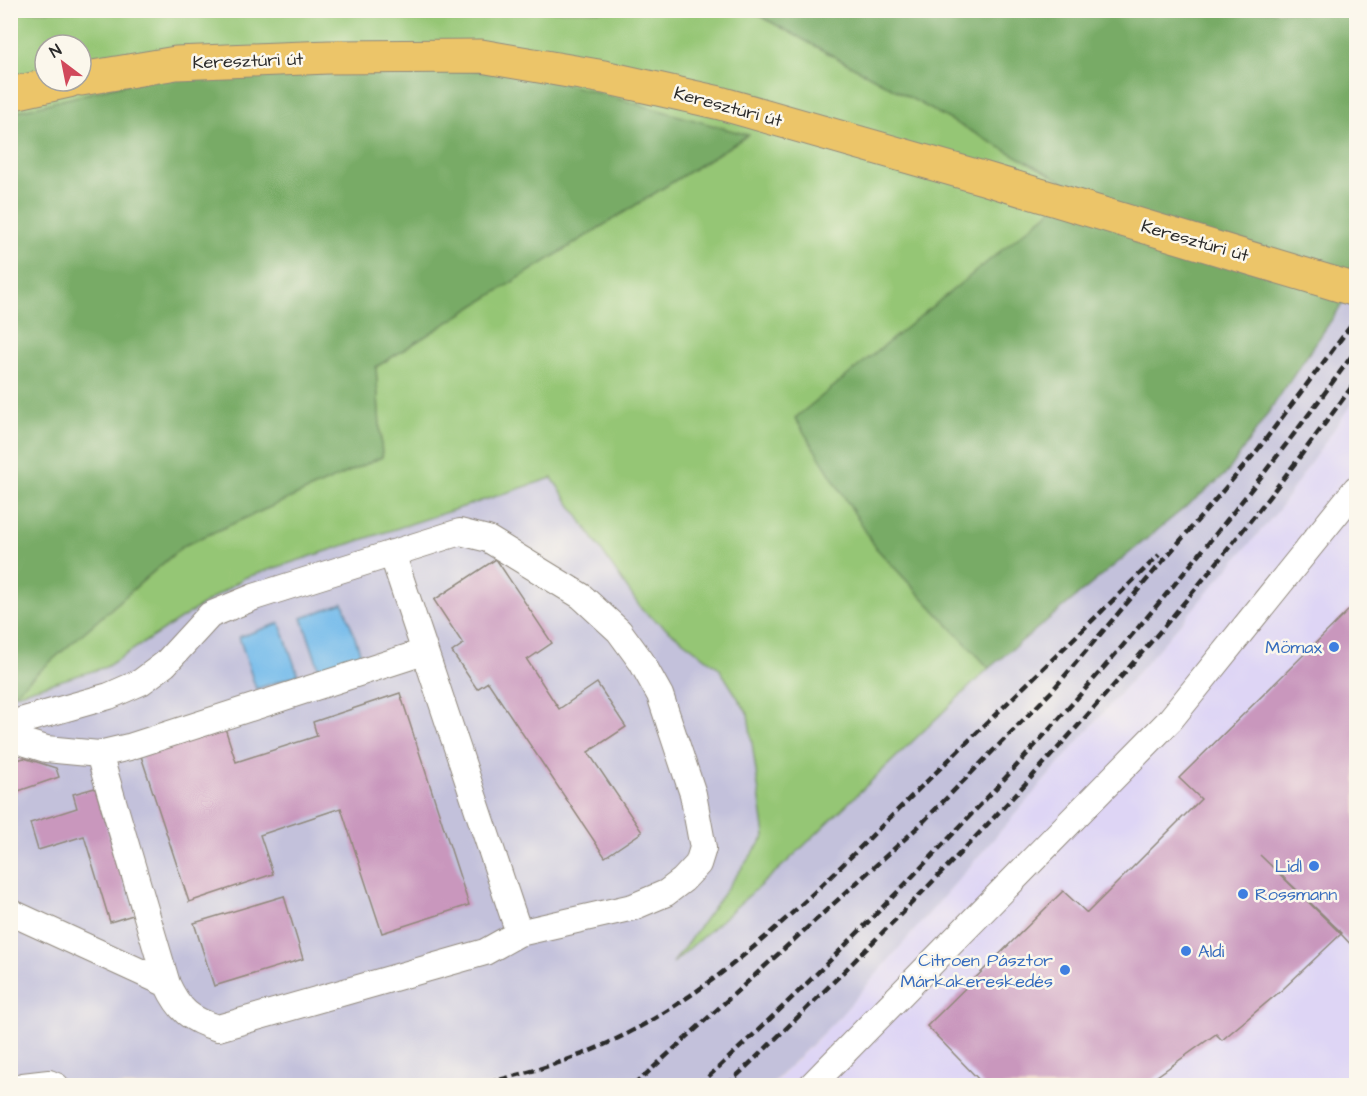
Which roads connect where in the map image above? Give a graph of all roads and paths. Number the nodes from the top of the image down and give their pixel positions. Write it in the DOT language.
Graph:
graph roads {
  1 [pos="93,77"];
  2 [pos="33,89"];
  3 [pos="10,94"];
  4 [pos="1356,290"];
  5 [pos="1356,489"];
  6 [pos="392,553"];
  7 [pos="424,652"];
  8 [pos="10,724"];
  9 [pos="10,738"];
  10 [pos="99,754"];
  11 [pos="10,912"];
  12 [pos="519,933"];
  13 [pos="167,984"];
  14 [pos="23,1086"];
  15 [pos="56,1086"];
  16 [pos="811,1086"];
  1 -- 4 [label="main road, Keresztúri út"];
  2 -- 3 [label="main road"];
  5 -- 16 [label="lane"];
  6 -- 7 [label="lane"];
  6 -- 8 [label="lane"];
  6 -- 12 [label="lane"];
  7 -- 10 [label="lane"];
  7 -- 12 [label="lane"];
  9 -- 10 [label="lane"];
  10 -- 13 [label="lane"];
  11 -- 13 [label="lane"];
  12 -- 13 [label="lane"];
  14 -- 15 [label="lane"];
}
